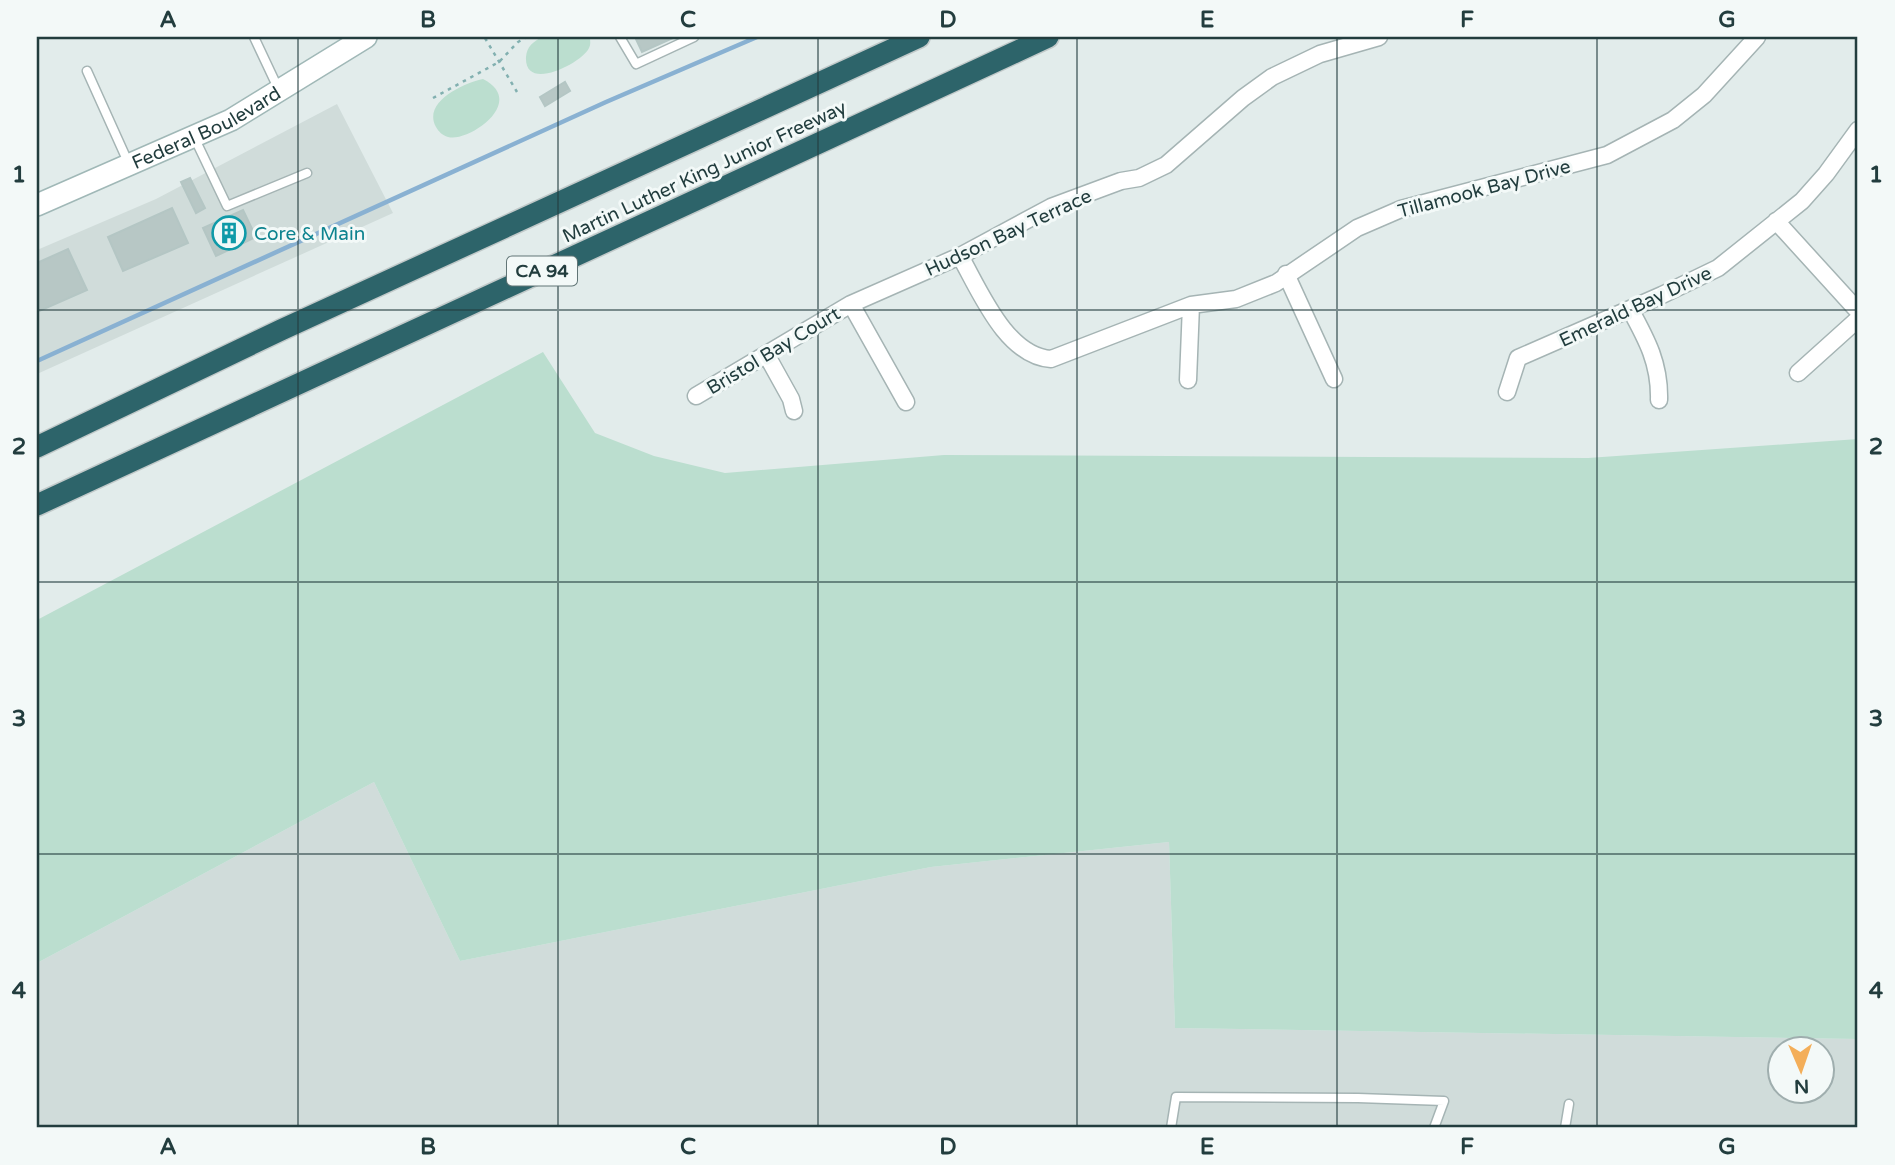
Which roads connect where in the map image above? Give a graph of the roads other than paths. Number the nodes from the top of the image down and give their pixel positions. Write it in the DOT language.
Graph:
graph roads {
  1 [pos="254,37"];
  2 [pos="365,37"];
  3 [pos="620,37"];
  4 [pos="694,37"];
  5 [pos="919,37"];
  6 [pos="1048,37"];
  7 [pos="1379,37"];
  8 [pos="1757,37"];
  9 [pos="87,71"];
  10 [pos="280,90"];
  11 [pos="1858,130"];
  12 [pos="193,136"];
  13 [pos="129,165"];
  14 [pos="307,173"];
  15 [pos="37,205"];
  16 [pos="1776,221"];
  17 [pos="960,256"];
  18 [pos="1286,274"];
  19 [pos="851,304"];
  20 [pos="1191,304"];
  21 [pos="1630,309"];
  22 [pos="1858,311"];
  23 [pos="1858,319"];
  24 [pos="766,354"];
  25 [pos="1798,373"];
  26 [pos="1334,379"];
  27 [pos="1188,380"];
  28 [pos="1507,392"];
  29 [pos="696,396"];
  30 [pos="1659,400"];
  31 [pos="906,402"];
  32 [pos="794,411"];
  33 [pos="37,447"];
  34 [pos="37,505"];
  35 [pos="1569,1104"];
  36 [pos="1171,1128"];
  37 [pos="1434,1128"];
  38 [pos="1565,1128"];
  1 -- 10 [label="lane"];
  2 -- 10 [label="main road, Federal Boulevard"];
  3 -- 4 [label="lane"];
  5 -- 33 [label="highway, Martin Luther King Junior Freeway / CA 94"];
  6 -- 34 [label="highway, Martin Luther King Junior Freeway / CA 94"];
  7 -- 17 [label="street, Hudson Bay Terrace"];
  8 -- 18 [label="street, Tillamook Bay Drive"];
  9 -- 13 [label="lane"];
  10 -- 12 [label="main road, Federal Boulevard"];
  11 -- 16 [label="street, Emerald Bay Drive"];
  12 -- 13 [label="main road, Federal Boulevard"];
  12 -- 14 [label="lane"];
  13 -- 15 [label="main road, Federal Boulevard"];
  16 -- 21 [label="street, Emerald Bay Drive"];
  16 -- 22 [label="street"];
  17 -- 19 [label="street, Hudson Bay Terrace"];
  17 -- 20 [label="street, Tillamook Bay Drive"];
  18 -- 20 [label="street, Tillamook Bay Drive"];
  18 -- 26 [label="street"];
  19 -- 24 [label="street, Bristol Bay Court"];
  19 -- 31 [label="street"];
  20 -- 27 [label="street"];
  21 -- 28 [label="street, Emerald Bay Drive"];
  21 -- 30 [label="street"];
  23 -- 25 [label="street"];
  24 -- 29 [label="street, Bristol Bay Court"];
  24 -- 32 [label="street"];
  35 -- 38 [label="lane"];
  36 -- 37 [label="lane"];
}
